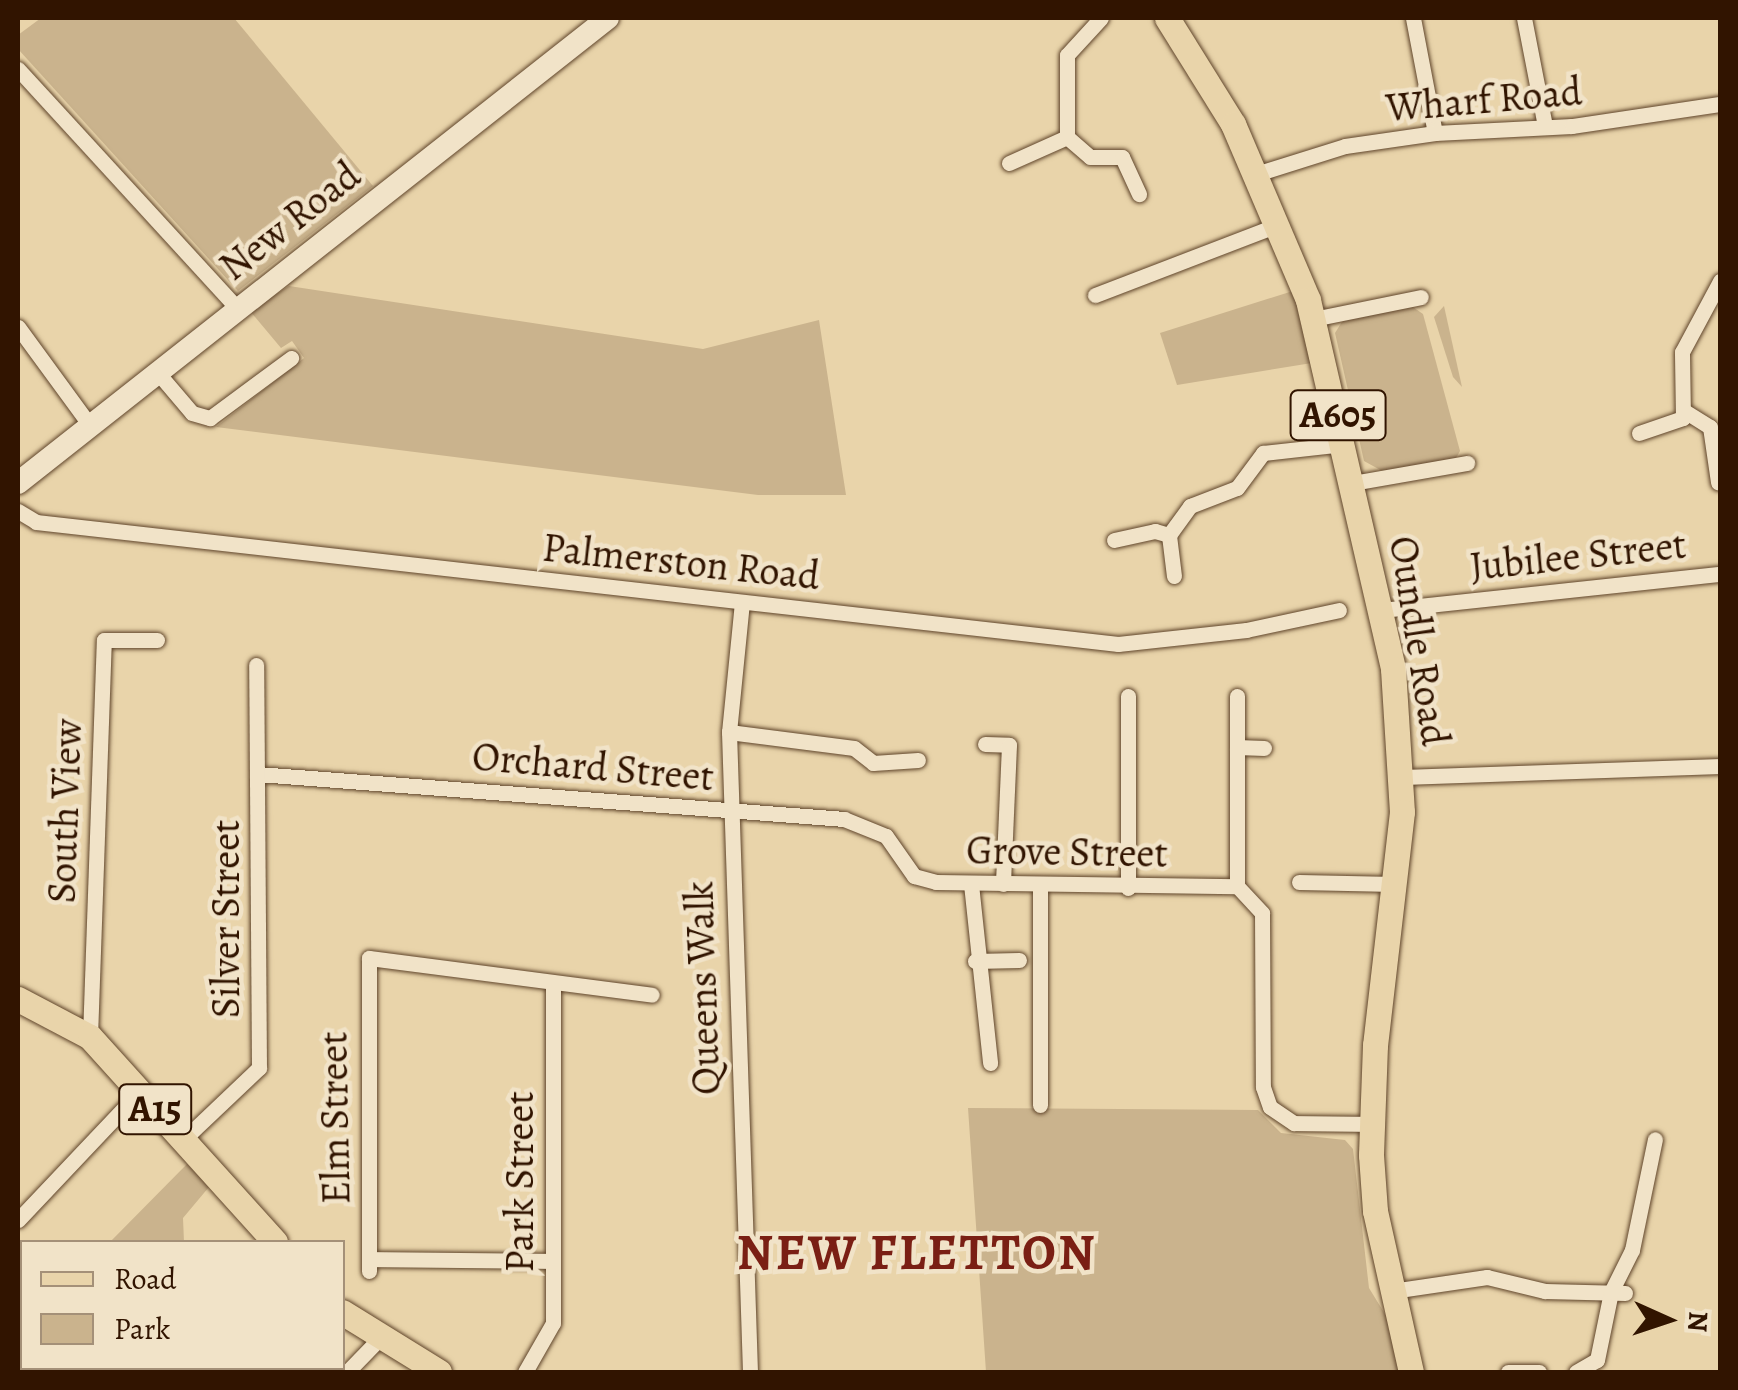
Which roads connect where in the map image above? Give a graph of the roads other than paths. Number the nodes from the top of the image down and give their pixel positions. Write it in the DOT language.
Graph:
graph roads {
  1 [pos="608,18"];
  2 [pos="1101,18"];
  3 [pos="1167,18"];
  4 [pos="1413,18"];
  5 [pos="1524,18"];
  6 [pos="18,69"];
  7 [pos="1720,104"];
  8 [pos="1545,126"];
  9 [pos="1435,133"];
  10 [pos="1067,136"];
  11 [pos="1009,162"];
  12 [pos="1256,174"];
  13 [pos="1139,194"];
  14 [pos="1277,225"];
  15 [pos="1720,281"];
  16 [pos="1094,294"];
  17 [pos="1421,297"];
  18 [pos="238,310"];
  19 [pos="1313,319"];
  20 [pos="18,327"];
  21 [pos="291,358"];
  22 [pos="158,373"];
  23 [pos="1686,412"];
  24 [pos="89,424"];
  25 [pos="1639,434"];
  26 [pos="1344,444"];
  27 [pos="1467,463"];
  28 [pos="1718,482"];
  29 [pos="1352,483"];
  30 [pos="18,484"];
  31 [pos="18,511"];
  32 [pos="1169,535"];
  33 [pos="1114,540"];
  34 [pos="1720,574"];
  35 [pos="1174,576"];
  36 [pos="742,602"];
  37 [pos="1340,610"];
  38 [pos="1382,610"];
  39 [pos="157,640"];
  40 [pos="256,665"];
  41 [pos="1128,696"];
  42 [pos="1237,696"];
  43 [pos="1010,726"];
  44 [pos="729,732"];
  45 [pos="985,744"];
  46 [pos="1009,745"];
  47 [pos="1236,747"];
  48 [pos="1264,748"];
  49 [pos="918,760"];
  50 [pos="1720,766"];
  51 [pos="258,774"];
  52 [pos="1403,777"];
  53 [pos="731,812"];
  54 [pos="902,864"];
  55 [pos="1299,882"];
  56 [pos="971,884"];
  57 [pos="1003,884"];
  58 [pos="1395,884"];
  59 [pos="1040,886"];
  60 [pos="1237,886"];
  61 [pos="1128,888"];
  62 [pos="1018,960"];
  63 [pos="975,961"];
  64 [pos="553,983"];
  65 [pos="652,995"];
  66 [pos="18,998"];
  67 [pos="90,1038"];
  68 [pos="990,1063"];
  69 [pos="139,1092"];
  70 [pos="1040,1106"];
  71 [pos="1371,1124"];
  72 [pos="1655,1139"];
  73 [pos="183,1140"];
  74 [pos="18,1220"];
  75 [pos="273,1240"];
  76 [pos="552,1261"];
  77 [pos="1392,1291"];
  78 [pos="1618,1293"];
  79 [pos="345,1314"];
  80 [pos="379,1339"];
  81 [pos="347,1372"];
  82 [pos="440,1372"];
  83 [pos="525,1372"];
  84 [pos="750,1372"];
  85 [pos="1411,1372"];
  86 [pos="1508,1372"];
  87 [pos="1539,1372"];
  88 [pos="1576,1372"];
  1 -- 18 [label="street, New Road"];
  2 -- 10 [label="street"];
  3 -- 12 [label="main road, Oundle Road / A605"];
  4 -- 9 [label="street"];
  5 -- 8 [label="street"];
  6 -- 18 [label="street"];
  7 -- 8 [label="street, Wharf Road"];
  8 -- 9 [label="street, Wharf Road"];
  9 -- 12 [label="street, Wharf Road"];
  10 -- 11 [label="street"];
  10 -- 13 [label="street"];
  12 -- 14 [label="main road, Oundle Road / A605"];
  14 -- 16 [label="street"];
  14 -- 19 [label="main road, Oundle Road / A605"];
  15 -- 23 [label="street"];
  17 -- 19 [label="street"];
  18 -- 22 [label="street, New Road"];
  19 -- 26 [label="main road, Oundle Road / A605"];
  20 -- 24 [label="street"];
  21 -- 22 [label="street"];
  22 -- 24 [label="street, New Road"];
  23 -- 25 [label="street"];
  23 -- 28 [label="street"];
  24 -- 30 [label="street, New Road"];
  26 -- 29 [label="main road, Oundle Road / A605"];
  26 -- 32 [label="street"];
  27 -- 29 [label="street"];
  29 -- 38 [label="main road, Oundle Road / A605"];
  31 -- 36 [label="street, Palmerston Road"];
  32 -- 33 [label="street"];
  32 -- 35 [label="street"];
  34 -- 38 [label="street, Jubilee Street"];
  36 -- 37 [label="street, Palmerston Road"];
  36 -- 44 [label="street, Queens Walk"];
  38 -- 52 [label="main road, Oundle Road / A605"];
  39 -- 67 [label="street, South View"];
  40 -- 51 [label="street, Silver Street"];
  41 -- 61 [label="street"];
  42 -- 47 [label="street"];
  43 -- 46 [label="street"];
  44 -- 49 [label="street"];
  44 -- 53 [label="street, Queens Walk"];
  45 -- 46 [label="street"];
  46 -- 57 [label="street"];
  47 -- 48 [label="street"];
  47 -- 60 [label="street"];
  50 -- 52 [label="street"];
  51 -- 53 [label="street, Orchard Street"];
  51 -- 73 [label="street, Silver Street"];
  52 -- 58 [label="main road, Oundle Road / A605"];
  53 -- 54 [label="street, Orchard Street"];
  53 -- 84 [label="street, Queens Walk"];
  54 -- 56 [label="street, Grove Street"];
  55 -- 58 [label="street"];
  56 -- 57 [label="street, Grove Street"];
  56 -- 63 [label="street"];
  57 -- 59 [label="street, Grove Street"];
  58 -- 71 [label="main road, Oundle Road / A605"];
  59 -- 61 [label="street, Grove Street"];
  59 -- 70 [label="street"];
  60 -- 61 [label="street, Grove Street"];
  60 -- 71 [label="street"];
  62 -- 63 [label="street"];
  63 -- 68 [label="street"];
  64 -- 65 [label="street"];
  64 -- 76 [label="street, Park Street"];
  64 -- 76 [label="street, Elm Street"];
  66 -- 67 [label="main road, A15"];
  67 -- 69 [label="main road, A15"];
  69 -- 73 [label="main road, A15"];
  69 -- 74 [label="street"];
  71 -- 77 [label="main road, Oundle Road / A605"];
  72 -- 78 [label="street"];
  73 -- 75 [label="main road, A15"];
  76 -- 83 [label="street, Park Street"];
  77 -- 78 [label="street"];
  77 -- 85 [label="main road, Oundle Road / A605"];
  78 -- 88 [label="street"];
  79 -- 80 [label="main road"];
  80 -- 81 [label="street"];
  80 -- 82 [label="main road"];
  86 -- 87 [label="street"];
}
